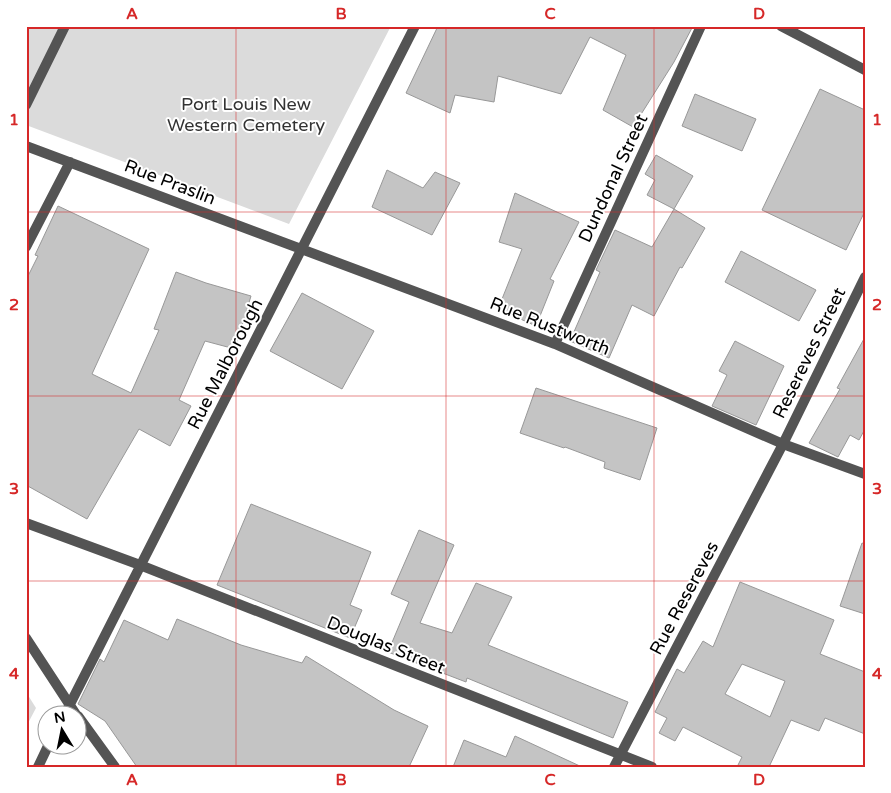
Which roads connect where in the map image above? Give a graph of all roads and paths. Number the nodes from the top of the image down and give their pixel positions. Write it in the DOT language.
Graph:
graph roads {
  1 [pos="65,26"];
  2 [pos="415,26"];
  3 [pos="701,26"];
  4 [pos="780,26"];
  5 [pos="865,70"];
  6 [pos="26,105"];
  7 [pos="26,146"];
  8 [pos="70,162"];
  9 [pos="26,247"];
  10 [pos="302,249"];
  11 [pos="865,277"];
  12 [pos="555,344"];
  13 [pos="783,444"];
  14 [pos="865,474"];
  15 [pos="26,523"];
  16 [pos="140,565"];
  17 [pos="26,638"];
  18 [pos="69,704"];
  19 [pos="88,731"];
  20 [pos="621,755"];
  21 [pos="115,767"];
  22 [pos="614,767"];
  23 [pos="652,767"];
  1 -- 6 [label="street"];
  2 -- 10 [label="street, Rue Malborough"];
  3 -- 12 [label="street, Dundonal Street"];
  4 -- 5 [label="street"];
  7 -- 8 [label="street, Rue Praslin"];
  8 -- 9 [label="street"];
  8 -- 10 [label="street, Rue Praslin"];
  10 -- 12 [label="street, Rue Rustworth"];
  10 -- 16 [label="street, Rue Malborough"];
  11 -- 13 [label="street, Resereves Street"];
  12 -- 13 [label="street, Rue Rustworth"];
  13 -- 14 [label="street"];
  13 -- 20 [label="street, Rue Resereves"];
  15 -- 16 [label="street, Douglas Street"];
  16 -- 18 [label="street, Rue Malborough"];
  16 -- 20 [label="street, Douglas Street"];
  17 -- 18 [label="street"];
  19 -- 21 [label="street"];
  20 -- 22 [label="street, Rue Resereves"];
  20 -- 23 [label="street, Douglas Street"];
}
